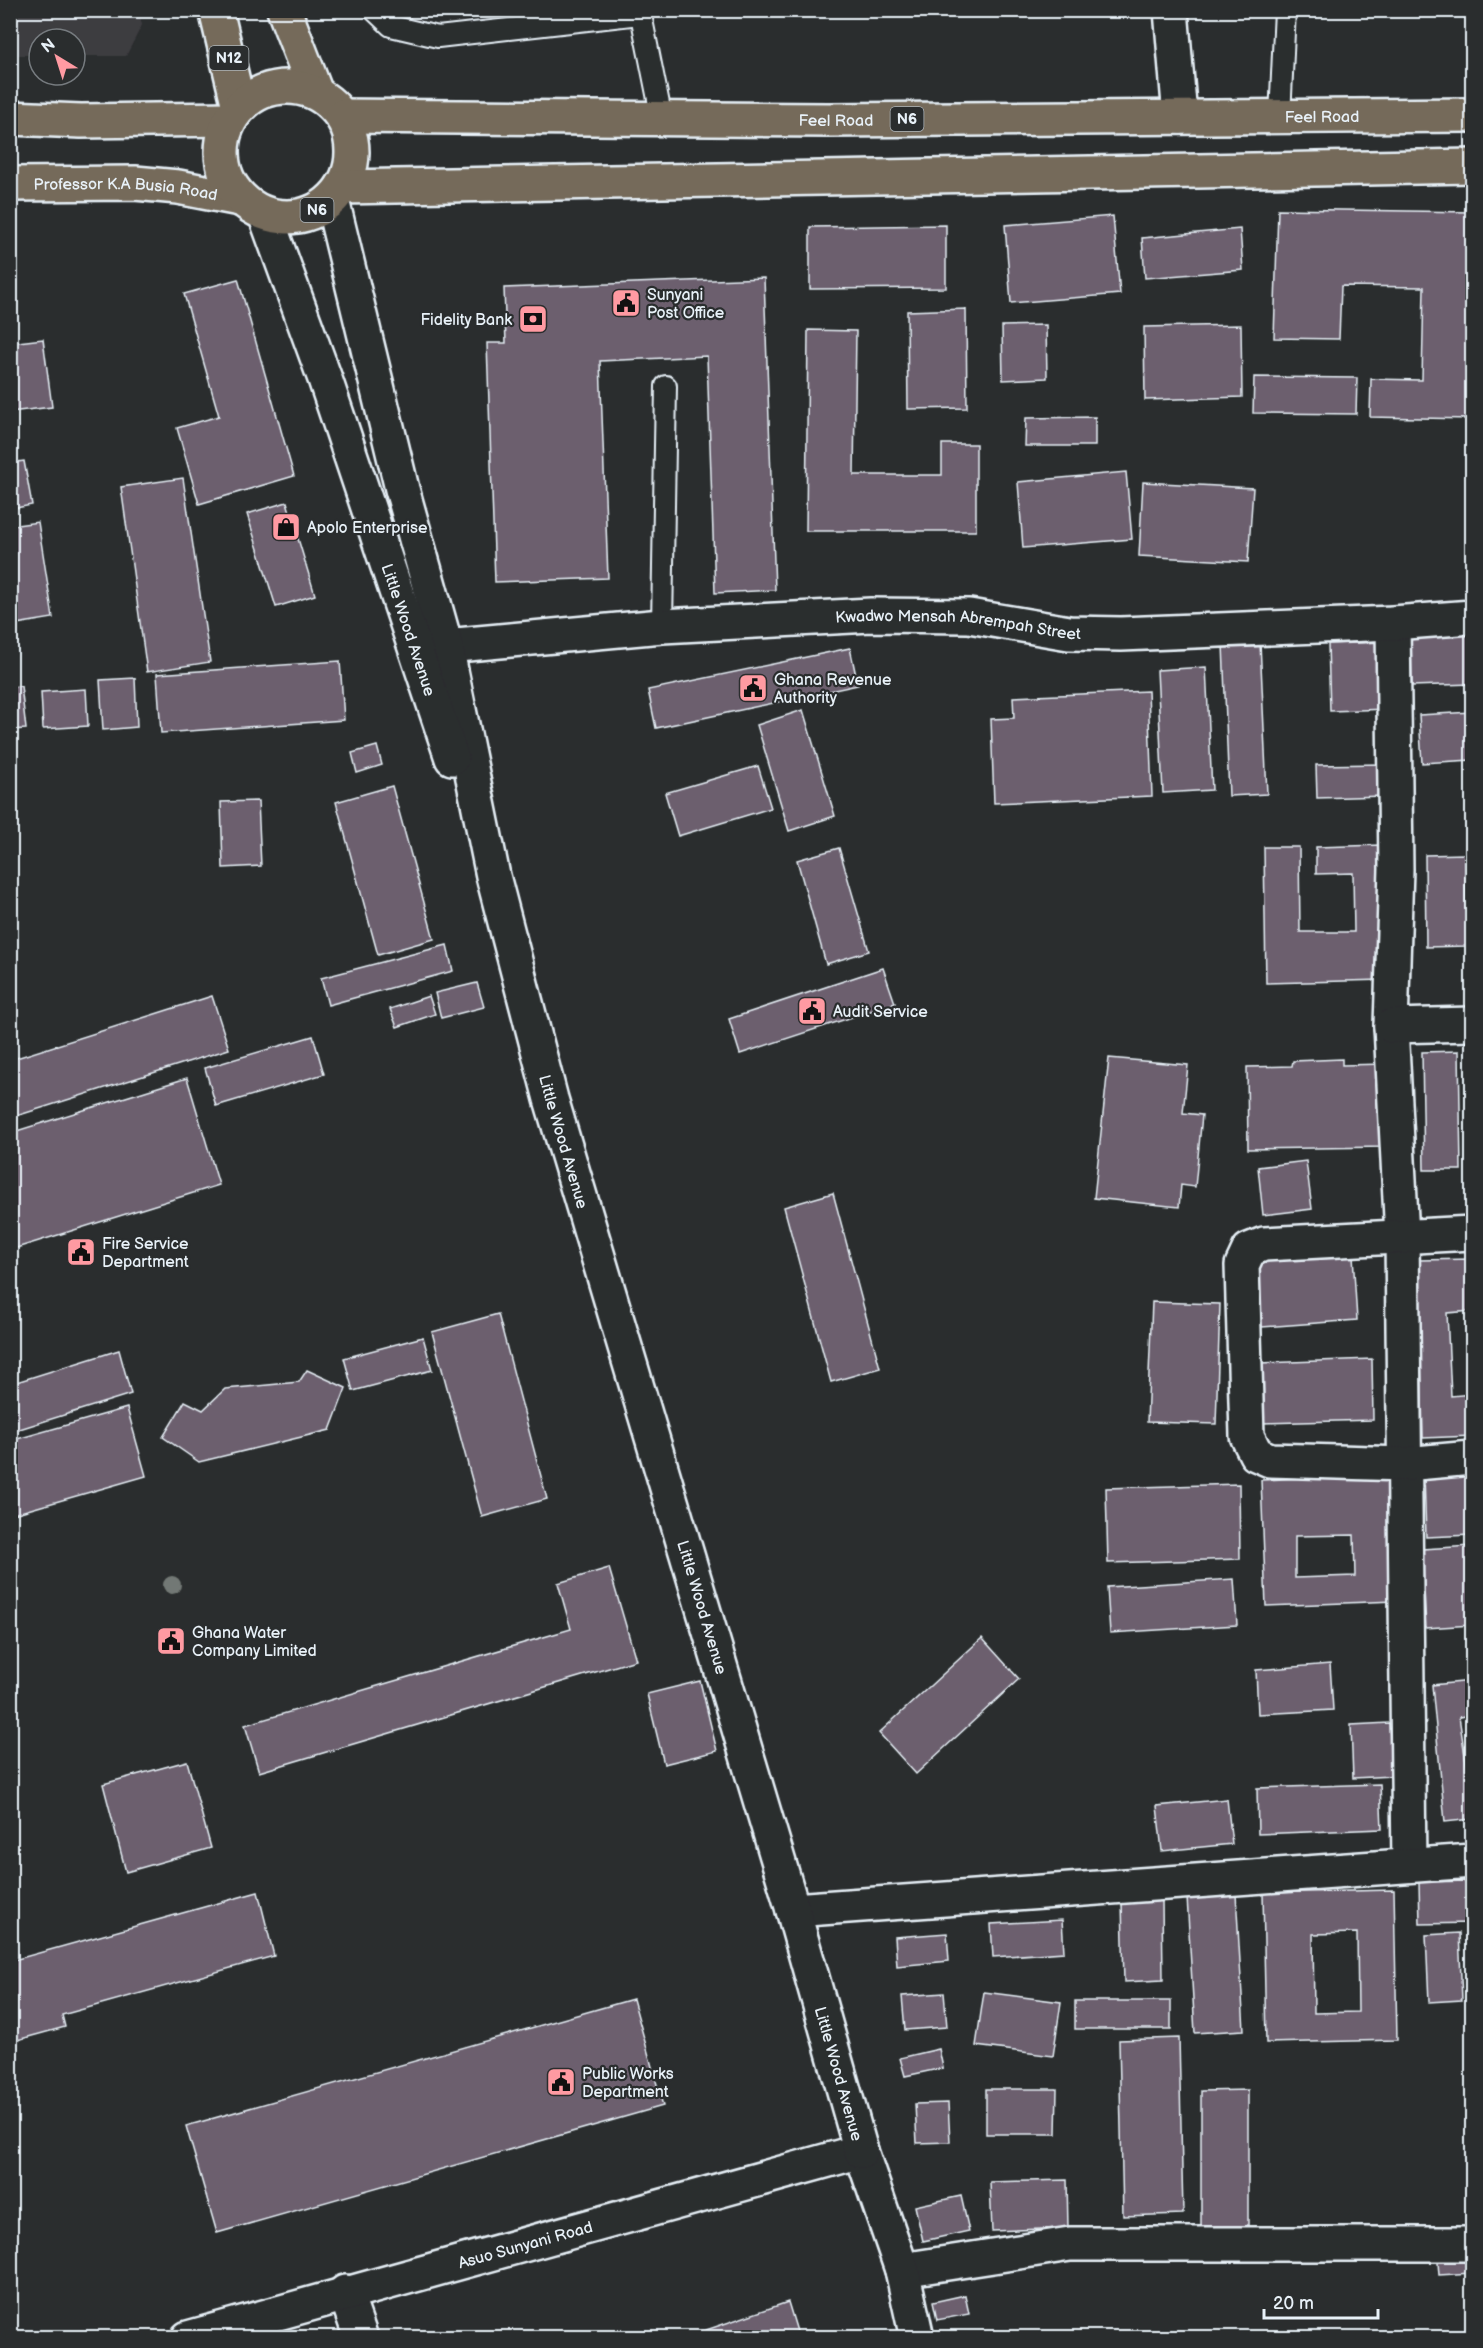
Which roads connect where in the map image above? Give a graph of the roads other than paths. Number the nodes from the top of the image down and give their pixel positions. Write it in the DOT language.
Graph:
graph roads {
  1 [pos="216,10"];
  2 [pos="285,10"];
  3 [pos="374,10"];
  4 [pos="1171,10"];
  5 [pos="1285,10"];
  6 [pos="640,12"];
  7 [pos="316,93"];
  8 [pos="235,113"];
  9 [pos="342,116"];
  10 [pos="1473,116"];
  11 [pos="1180,117"];
  12 [pos="1280,117"];
  13 [pos="10,118"];
  14 [pos="662,119"];
  15 [pos="1473,166"];
  16 [pos="10,184"];
  17 [pos="337,194"];
  18 [pos="252,206"];
  19 [pos="666,387"];
  20 [pos="1473,617"];
  21 [pos="1393,623"];
  22 [pos="662,626"];
  23 [pos="446,646"];
  24 [pos="493,876"];
  25 [pos="1473,1024"];
  26 [pos="1391,1026"];
  27 [pos="1473,1233"];
  28 [pos="1402,1237"];
  29 [pos="1473,1458"];
  30 [pos="1405,1464"];
  31 [pos="1473,1861"];
  32 [pos="1409,1865"];
  33 [pos="794,1910"];
  34 [pos="861,2151"];
  35 [pos="1473,2244"];
  36 [pos="902,2270"];
  37 [pos="345,2292"];
  38 [pos="188,2337"];
  39 [pos="361,2337"];
  40 [pos="917,2337"];
  1 -- 8 [label="main road, N12"];
  2 -- 7 [label="main road"];
  3 -- 6 [label="lane"];
  4 -- 11 [label="street"];
  5 -- 12 [label="lane"];
  6 -- 14 [label="lane"];
  7 -- 8 [label="main road, N6"];
  7 -- 9 [label="main road, N6"];
  8 -- 13 [label="main road"];
  8 -- 18 [label="main road"];
  9 -- 14 [label="main road, Feel Road / N6"];
  9 -- 17 [label="main road, N6"];
  10 -- 12 [label="main road, Feel Road / N6"];
  11 -- 12 [label="main road, Feel Road / N6"];
  11 -- 14 [label="main road, Feel Road / N6"];
  15 -- 17 [label="main road, N6"];
  16 -- 18 [label="main road, Professor K.A Busia Road / N6"];
  17 -- 18 [label="main road, N6"];
  17 -- 23 [label="street, Little Wood Avenue"];
  18 -- 24 [label="street, Little Wood Avenue"];
  19 -- 22 [label="lane"];
  20 -- 21 [label="street, Kwadwo Mensah Abrempah Street"];
  21 -- 22 [label="street, Kwadwo Mensah Abrempah Street"];
  21 -- 26 [label="street"];
  22 -- 23 [label="street, Kwadwo Mensah Abrempah Street"];
  23 -- 24 [label="street, Little Wood Avenue"];
  24 -- 33 [label="street, Little Wood Avenue"];
  25 -- 26 [label="street"];
  26 -- 28 [label="street"];
  27 -- 28 [label="street"];
  28 -- 30 [label="street"];
  28 -- 30 [label="street"];
  29 -- 30 [label="street"];
  30 -- 32 [label="street"];
  31 -- 32 [label="street"];
  32 -- 33 [label="street"];
  33 -- 34 [label="street, Little Wood Avenue"];
  34 -- 36 [label="street, Little Wood Avenue"];
  34 -- 37 [label="street, Asuo Sunyani Road"];
  35 -- 36 [label="street"];
  36 -- 40 [label="street, Little Wood Avenue"];
  37 -- 38 [label="street, Asuo Sunyani Road"];
  37 -- 39 [label="street"];
}
